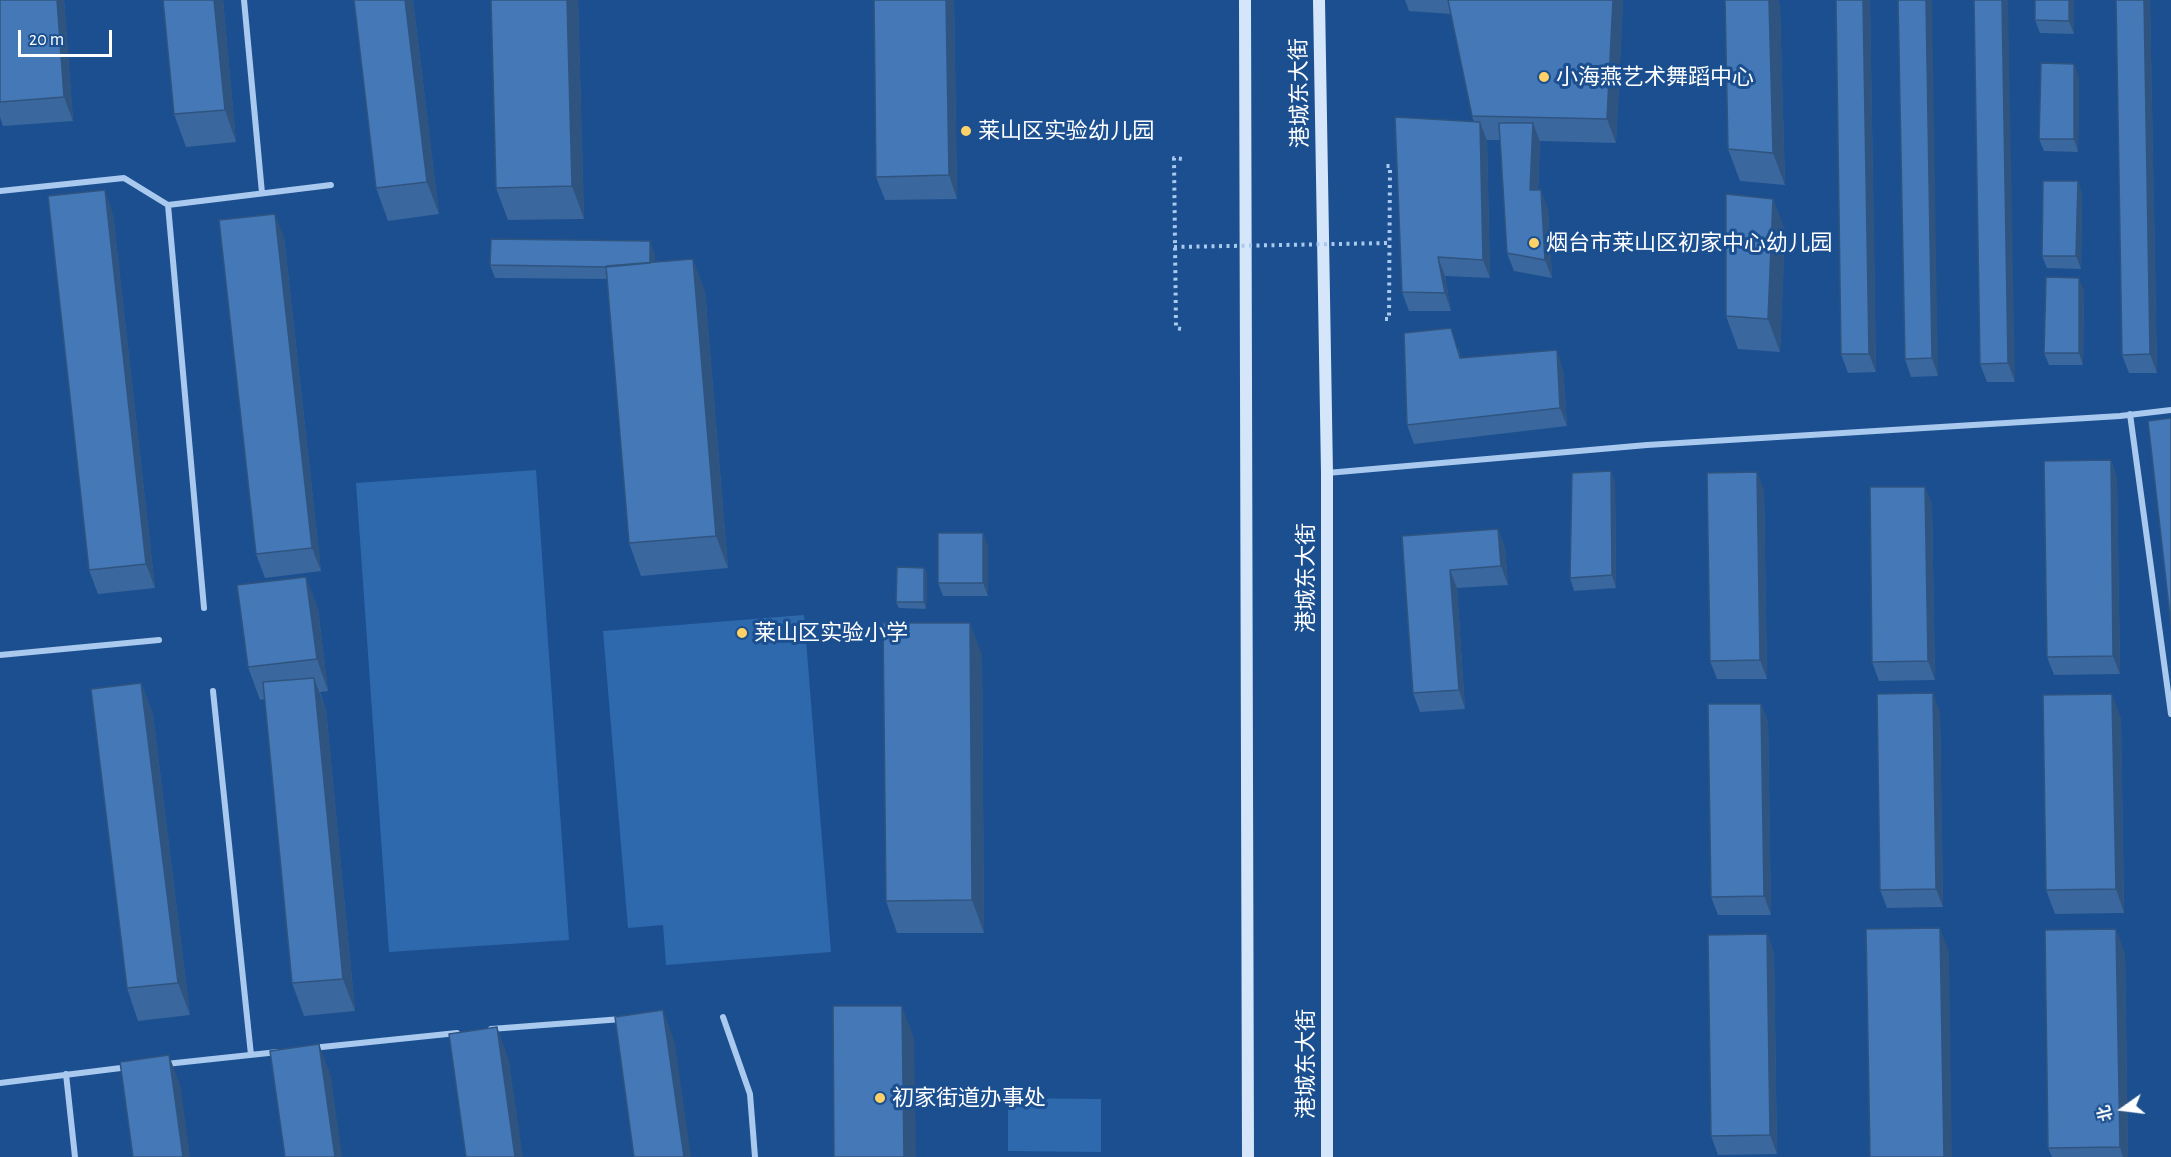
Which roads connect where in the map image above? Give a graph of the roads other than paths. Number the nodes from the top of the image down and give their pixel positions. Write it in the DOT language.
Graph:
graph roads {
  1 [pos="244,0"];
  2 [pos="1245,0"];
  3 [pos="1319,0"];
  4 [pos="331,185"];
  5 [pos="0,191"];
  6 [pos="262,194"];
  7 [pos="168,205"];
  8 [pos="2171,410"];
  9 [pos="2130,414"];
  10 [pos="1326,473"];
  11 [pos="204,608"];
  12 [pos="159,640"];
  13 [pos="0,655"];
  14 [pos="213,692"];
  15 [pos="2171,714"];
  16 [pos="723,1017"];
  17 [pos="626,1018"];
  18 [pos="486,1030"];
  19 [pos="462,1032"];
  20 [pos="310,1048"];
  21 [pos="286,1051"];
  22 [pos="251,1055"];
  23 [pos="159,1064"];
  24 [pos="135,1067"];
  25 [pos="66,1074"];
  26 [pos="0,1083"];
  27 [pos="75,1157"];
  28 [pos="754,1157"];
  29 [pos="1248,1157"];
  30 [pos="1327,1157"];
  1 -- 6 [label="street"];
  2 -- 29 [label="main road"];
  3 -- 10 [label="main road, 港城东大街"];
  4 -- 6 [label="street"];
  5 -- 7 [label="street"];
  6 -- 7 [label="street"];
  7 -- 11 [label="street"];
  8 -- 9 [label="street"];
  9 -- 10 [label="street"];
  9 -- 15 [label="street"];
  10 -- 30 [label="main road, 港城东大街"];
  12 -- 13 [label="street"];
  14 -- 22 [label="street"];
  16 -- 28 [label="street"];
  17 -- 18 [label="street"];
  19 -- 20 [label="street"];
  21 -- 22 [label="street"];
  22 -- 23 [label="street"];
  24 -- 25 [label="street"];
  25 -- 26 [label="street"];
  25 -- 27 [label="street"];
}
